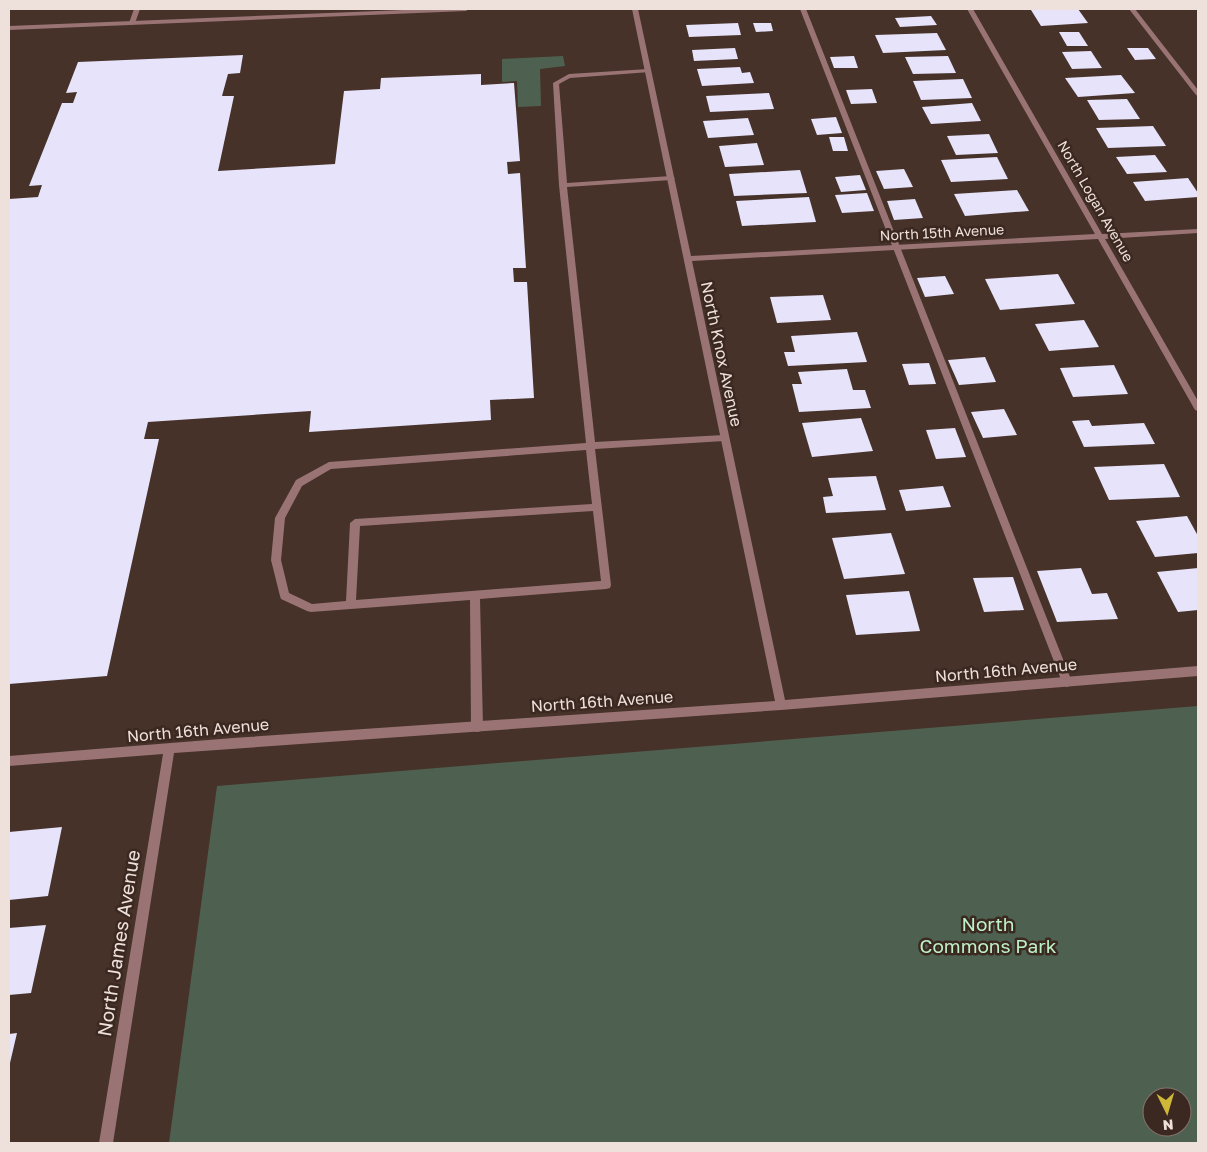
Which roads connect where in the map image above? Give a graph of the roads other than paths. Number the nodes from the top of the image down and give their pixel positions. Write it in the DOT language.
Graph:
graph roads {
  1 [pos="137,9"];
  2 [pos="466,9"];
  3 [pos="635,9"];
  4 [pos="803,9"];
  5 [pos="970,9"];
  6 [pos="1132,9"];
  7 [pos="302,12"];
  8 [pos="132,23"];
  9 [pos="9,28"];
  10 [pos="648,71"];
  11 [pos="1198,94"];
  12 [pos="671,178"];
  13 [pos="563,185"];
  14 [pos="1198,231"];
  15 [pos="1101,236"];
  16 [pos="895,247"];
  17 [pos="687,259"];
  18 [pos="1198,408"];
  19 [pos="724,438"];
  20 [pos="590,446"];
  21 [pos="597,507"];
  22 [pos="474,597"];
  23 [pos="351,605"];
  24 [pos="1198,670"];
  25 [pos="1066,682"];
  26 [pos="780,705"];
  27 [pos="477,727"];
  28 [pos="169,749"];
  29 [pos="9,761"];
  30 [pos="106,1143"];
  1 -- 8 [label="street"];
  2 -- 7 [label="street"];
  3 -- 10 [label="street, North Knox Avenue"];
  4 -- 16 [label="street"];
  5 -- 15 [label="street, North Logan Avenue"];
  6 -- 11 [label="street"];
  7 -- 8 [label="street"];
  8 -- 9 [label="street"];
  10 -- 12 [label="street, North Knox Avenue"];
  10 -- 13 [label="street"];
  12 -- 13 [label="street"];
  12 -- 17 [label="street, North Knox Avenue"];
  13 -- 20 [label="street"];
  14 -- 15 [label="street, North 15th Avenue"];
  15 -- 16 [label="street, North 15th Avenue"];
  15 -- 18 [label="street, North Logan Avenue"];
  16 -- 17 [label="street, North 15th Avenue"];
  16 -- 25 [label="street"];
  17 -- 19 [label="street, North Knox Avenue"];
  19 -- 20 [label="street"];
  19 -- 26 [label="street, North Knox Avenue"];
  20 -- 21 [label="street"];
  20 -- 23 [label="street"];
  21 -- 22 [label="street"];
  21 -- 23 [label="street"];
  22 -- 23 [label="street"];
  22 -- 27 [label="street"];
  24 -- 25 [label="street, North 16th Avenue"];
  25 -- 26 [label="street, North 16th Avenue"];
  26 -- 27 [label="street, North 16th Avenue"];
  27 -- 28 [label="street, North 16th Avenue"];
  28 -- 29 [label="street, North 16th Avenue"];
  28 -- 30 [label="street, North James Avenue"];
}
